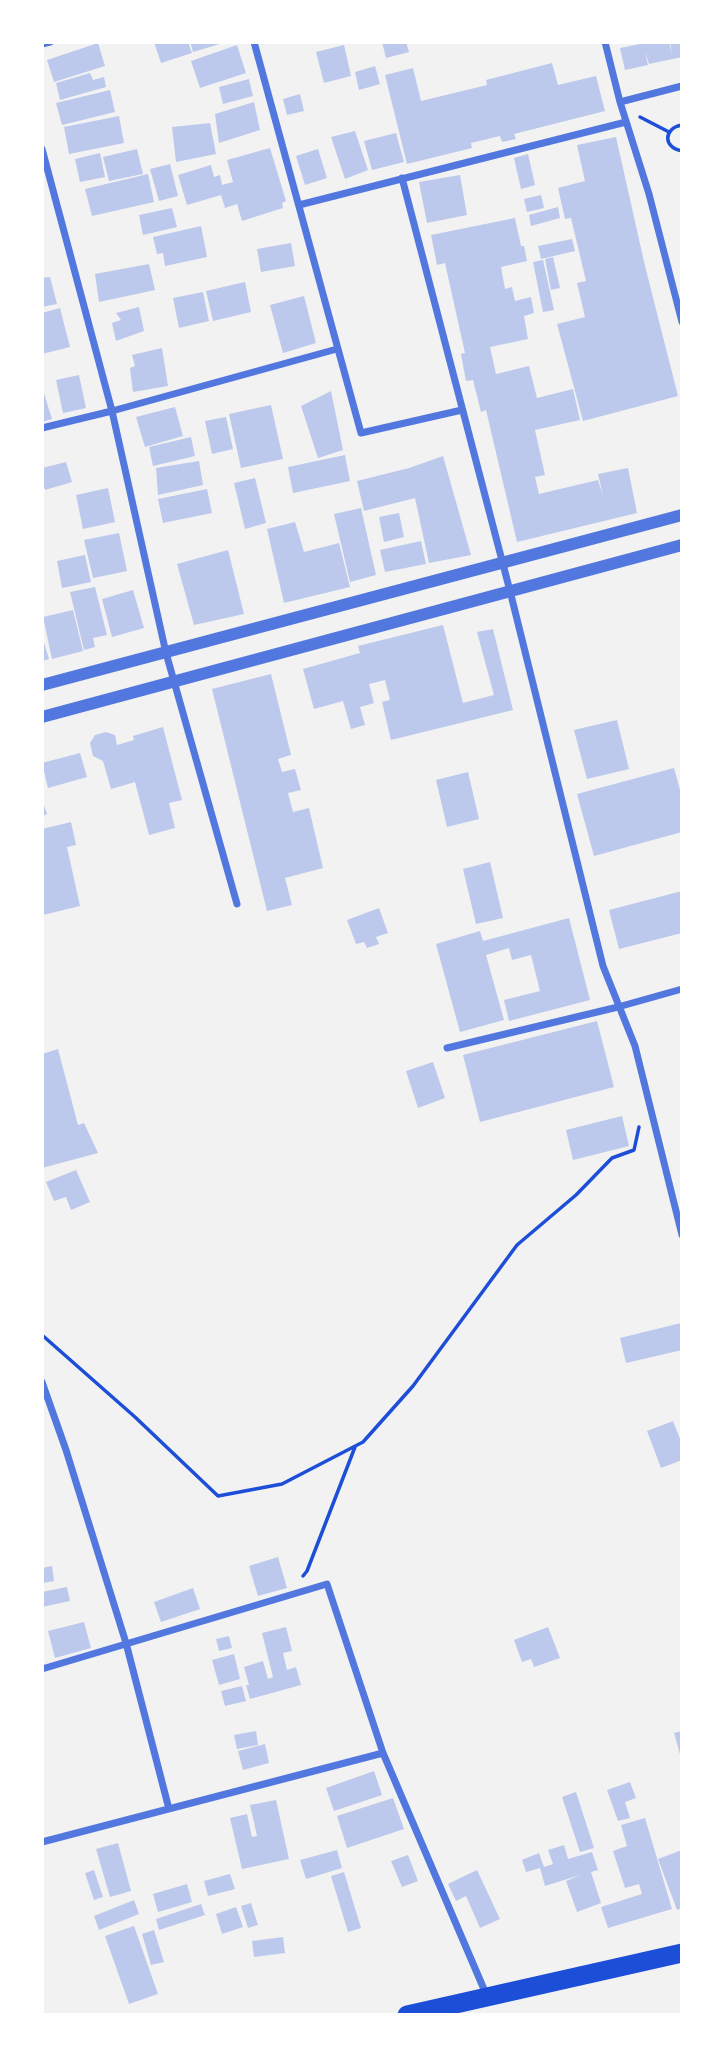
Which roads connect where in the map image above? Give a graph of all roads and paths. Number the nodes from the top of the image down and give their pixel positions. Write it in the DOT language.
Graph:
graph roads {
  1 [pos="50,42"];
  2 [pos="254,42"];
  3 [pos="605,42"];
  4 [pos="42,44"];
  5 [pos="682,86"];
  6 [pos="620,102"];
  7 [pos="638,115"];
  8 [pos="626,122"];
  9 [pos="682,125"];
  10 [pos="670,132"];
  11 [pos="42,149"];
  12 [pos="682,150"];
  13 [pos="402,178"];
  14 [pos="299,205"];
  15 [pos="682,282"];
  16 [pos="672,284"];
  17 [pos="682,322"];
  18 [pos="337,349"];
  19 [pos="463,410"];
  20 [pos="112,411"];
  21 [pos="42,428"];
  22 [pos="682,515"];
  23 [pos="682,545"];
  24 [pos="502,563"];
  25 [pos="510,592"];
  26 [pos="166,653"];
  27 [pos="175,682"];
  28 [pos="42,685"];
  29 [pos="42,717"];
  30 [pos="237,904"];
  31 [pos="682,989"];
  32 [pos="618,1007"];
  33 [pos="447,1048"];
  34 [pos="650,1102"];
  35 [pos="682,1235"];
  36 [pos="42,1335"];
  37 [pos="42,1382"];
  38 [pos="356,1446"];
  39 [pos="288,1596"];
  40 [pos="126,1643"];
  41 [pos="42,1669"];
  42 [pos="383,1753"];
  43 [pos="169,1809"];
  44 [pos="42,1842"];
  45 [pos="682,1953"];
  46 [pos="487,1998"];
  47 [pos="407,2015"];
  1 -- 4 [label="street"];
  2 -- 14 [label="street"];
  3 -- 6 [label="street"];
  5 -- 6 [label="street"];
  6 -- 8 [label="street"];
  7 -- 10 [label="path"];
  8 -- 13 [label="street"];
  8 -- 16 [label="street"];
  9 -- 10 [label="path"];
  10 -- 12 [label="path"];
  11 -- 20 [label="street"];
  13 -- 14 [label="street"];
  13 -- 19 [label="street"];
  14 -- 18 [label="street"];
  15 -- 16 [label="street"];
  16 -- 17 [label="street"];
  18 -- 19 [label="street"];
  18 -- 20 [label="street"];
  19 -- 24 [label="street"];
  20 -- 21 [label="street"];
  20 -- 26 [label="street"];
  22 -- 24 [label="street"];
  23 -- 25 [label="street"];
  24 -- 25 [label="street"];
  24 -- 26 [label="street"];
  25 -- 27 [label="street"];
  25 -- 32 [label="street"];
  26 -- 27 [label="street"];
  26 -- 28 [label="street"];
  27 -- 29 [label="street"];
  27 -- 30 [label="street"];
  31 -- 32 [label="street"];
  32 -- 33 [label="street"];
  32 -- 34 [label="street"];
  34 -- 35 [label="street"];
  34 -- 38 [label="path"];
  36 -- 38 [label="path"];
  37 -- 40 [label="street"];
  38 -- 39 [label="path"];
  39 -- 40 [label="street"];
  39 -- 42 [label="street"];
  40 -- 41 [label="street"];
  40 -- 43 [label="street"];
  42 -- 43 [label="street"];
  42 -- 46 [label="street"];
  43 -- 44 [label="street"];
  45 -- 46 [label="highway"];
  46 -- 47 [label="highway"];
}
